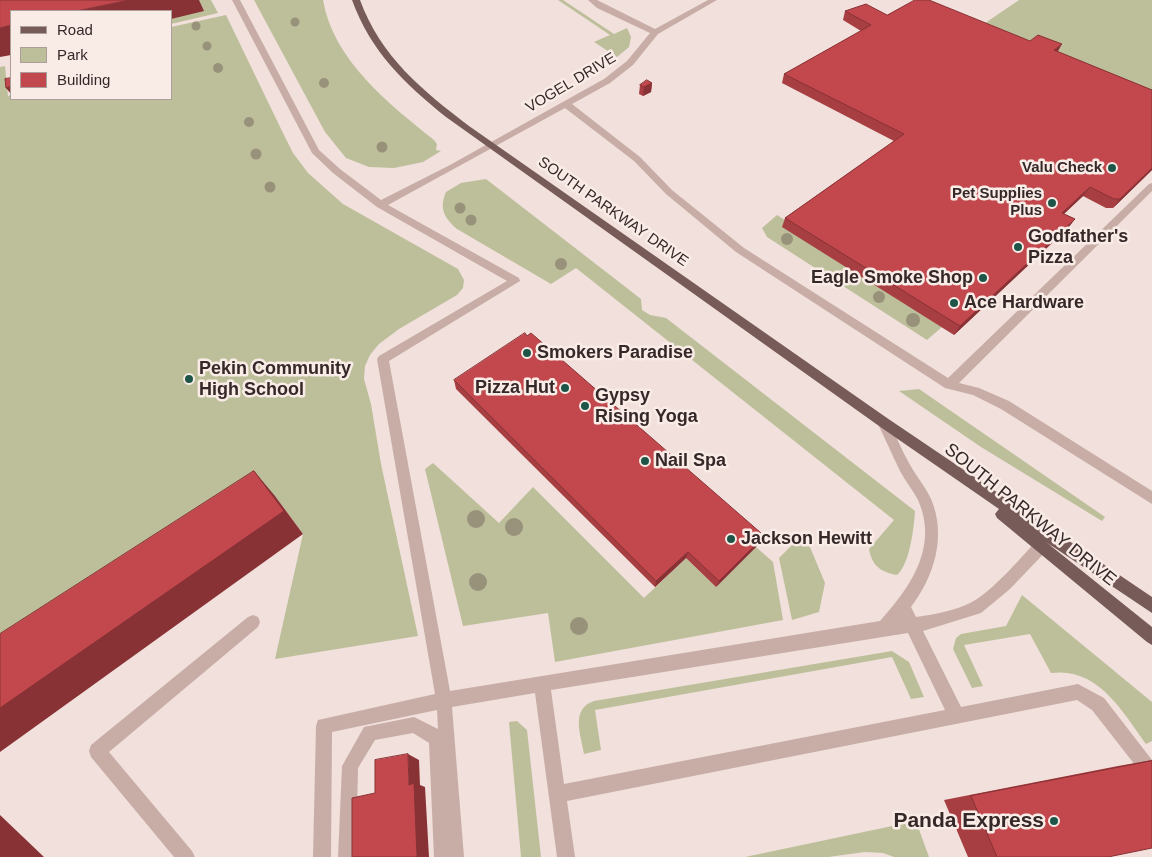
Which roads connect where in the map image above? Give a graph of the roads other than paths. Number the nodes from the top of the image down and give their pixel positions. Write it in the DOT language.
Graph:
graph roads {
  1 [pos="236,0"];
  2 [pos="356,0"];
  3 [pos="592,0"];
  4 [pos="713,0"];
  5 [pos="655,32"];
  6 [pos="566,104"];
  7 [pos="492,146"];
  8 [pos="1152,186"];
  9 [pos="380,205"];
  10 [pos="949,385"];
  11 [pos="883,422"];
  12 [pos="1152,498"];
  13 [pos="1045,542"];
  14 [pos="1152,606"];
  15 [pos="903,607"];
  16 [pos="253,622"];
  17 [pos="912,624"];
  18 [pos="884,628"];
  19 [pos="1152,637"];
  20 [pos="542,684"];
  21 [pos="444,700"];
  22 [pos="956,715"];
  23 [pos="1152,773"];
  24 [pos="558,794"];
  25 [pos="186,857"];
  26 [pos="322,857"];
  27 [pos="347,857"];
  28 [pos="443,857"];
  29 [pos="455,857"];
  30 [pos="566,857"];
  1 -- 9 [label="street"];
  2 -- 7 [label="main road, SOUTH PARKWAY DRIVE"];
  3 -- 5 [label="street"];
  4 -- 5 [label="street"];
  5 -- 6 [label="street, VOGEL DRIVE"];
  6 -- 7 [label="street, VOGEL DRIVE"];
  6 -- 10 [label="street"];
  7 -- 9 [label="street, VOGEL DRIVE"];
  7 -- 11 [label="main road, SOUTH PARKWAY DRIVE"];
  8 -- 10 [label="street"];
  9 -- 21 [label="street"];
  10 -- 12 [label="street"];
  11 -- 13 [label="main road, SOUTH PARKWAY DRIVE"];
  11 -- 15 [label="street"];
  13 -- 14 [label="main road, SOUTH PARKWAY DRIVE"];
  13 -- 17 [label="street"];
  13 -- 19 [label="main road, SOUTH PARKWAY DRIVE"];
  15 -- 17 [label="street"];
  15 -- 18 [label="street"];
  16 -- 25 [label="street"];
  17 -- 18 [label="street"];
  17 -- 22 [label="street"];
  18 -- 20 [label="street"];
  20 -- 21 [label="street"];
  20 -- 24 [label="street"];
  21 -- 26 [label="street"];
  21 -- 29 [label="street"];
  22 -- 23 [label="street"];
  22 -- 24 [label="street"];
  24 -- 30 [label="street"];
  27 -- 28 [label="street"];
}
